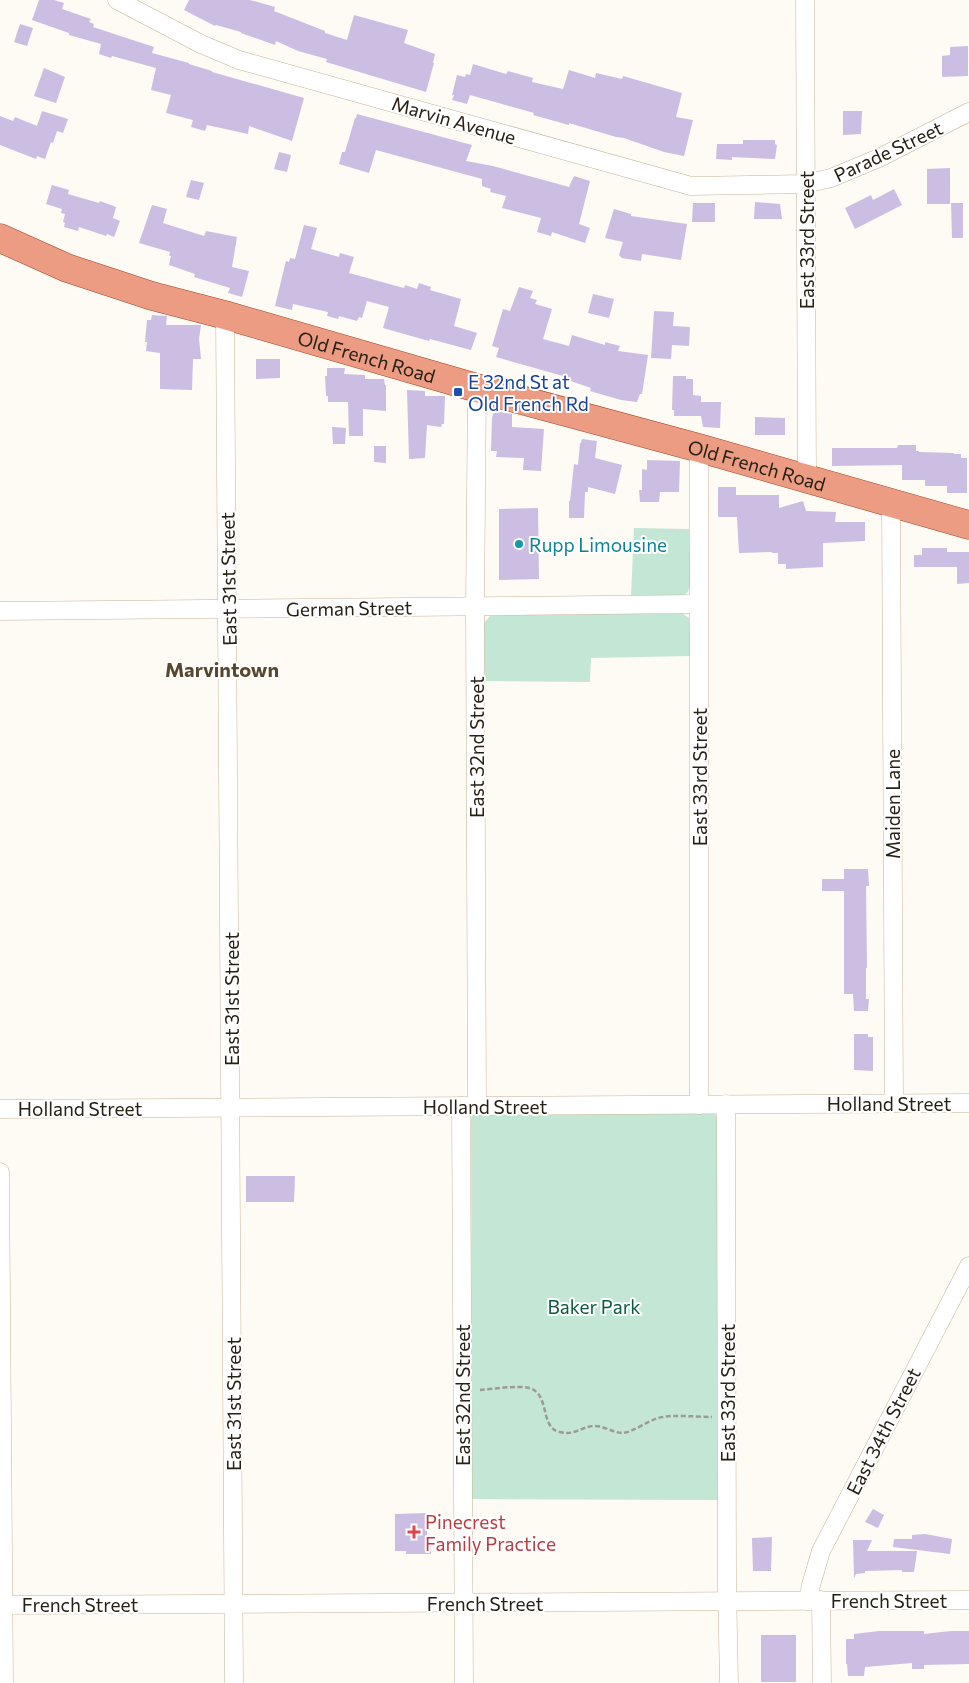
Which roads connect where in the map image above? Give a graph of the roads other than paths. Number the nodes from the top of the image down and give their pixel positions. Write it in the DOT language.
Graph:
graph roads {
  1 [pos="117,0"];
  2 [pos="805,0"];
  3 [pos="969,112"];
  4 [pos="805,184"];
  5 [pos="0,238"];
  6 [pos="225,315"];
  7 [pos="476,388"];
  8 [pos="699,448"];
  9 [pos="807,480"];
  10 [pos="891,504"];
  11 [pos="969,525"];
  12 [pos="698,604"];
  13 [pos="475,607"];
  14 [pos="228,609"];
  15 [pos="0,611"];
  16 [pos="894,1103"];
  17 [pos="969,1103"];
  18 [pos="726,1104"];
  19 [pos="699,1105"];
  20 [pos="469,1106"];
  21 [pos="231,1107"];
  22 [pos="0,1109"];
  23 [pos="0,1172"];
  24 [pos="969,1266"];
  25 [pos="815,1600"];
  26 [pos="969,1600"];
  27 [pos="727,1601"];
  28 [pos="463,1603"];
  29 [pos="234,1604"];
  30 [pos="2,1605"];
  31 [pos="4,1683"];
  32 [pos="234,1683"];
  33 [pos="464,1683"];
  34 [pos="729,1683"];
  35 [pos="822,1683"];
  1 -- 4 [label="street, Marvin Avenue"];
  2 -- 4 [label="street, East 33rd Street"];
  3 -- 4 [label="street, Parade Street"];
  4 -- 9 [label="street, East 33rd Street"];
  5 -- 6 [label="main road, Old French Road"];
  6 -- 7 [label="main road, Old French Road"];
  6 -- 14 [label="street, East 31st Street"];
  7 -- 8 [label="main road, Old French Road"];
  7 -- 13 [label="street, East 32nd Street"];
  8 -- 9 [label="main road, Old French Road"];
  8 -- 12 [label="street, East 33rd Street"];
  9 -- 10 [label="main road, Old French Road"];
  10 -- 11 [label="main road, Old French Road"];
  10 -- 16 [label="street, Maiden Lane"];
  12 -- 13 [label="street, German Street"];
  12 -- 19 [label="street, East 33rd Street"];
  13 -- 14 [label="street, German Street"];
  13 -- 20 [label="street, East 32nd Street"];
  14 -- 15 [label="street, German Street"];
  14 -- 21 [label="street, East 31st Street"];
  16 -- 17 [label="street, Holland Street"];
  16 -- 18 [label="street, Holland Street"];
  18 -- 19 [label="street, Holland Street"];
  18 -- 27 [label="street, East 33rd Street"];
  19 -- 20 [label="street, Holland Street"];
  20 -- 21 [label="street, Holland Street"];
  20 -- 28 [label="street, East 32nd Street"];
  21 -- 22 [label="street, Holland Street"];
  21 -- 29 [label="street, East 31st Street"];
  23 -- 30 [label="street"];
  24 -- 25 [label="street, East 34th Street"];
  25 -- 26 [label="street, French Street"];
  25 -- 27 [label="street, French Street"];
  25 -- 35 [label="street, East 34th Street"];
  27 -- 28 [label="street, French Street"];
  27 -- 34 [label="street, East 33rd Street"];
  28 -- 29 [label="street, French Street"];
  28 -- 33 [label="street, East 32nd Street"];
  29 -- 30 [label="street, French Street"];
  29 -- 32 [label="street, East 31st Street"];
  30 -- 31 [label="street"];
}
